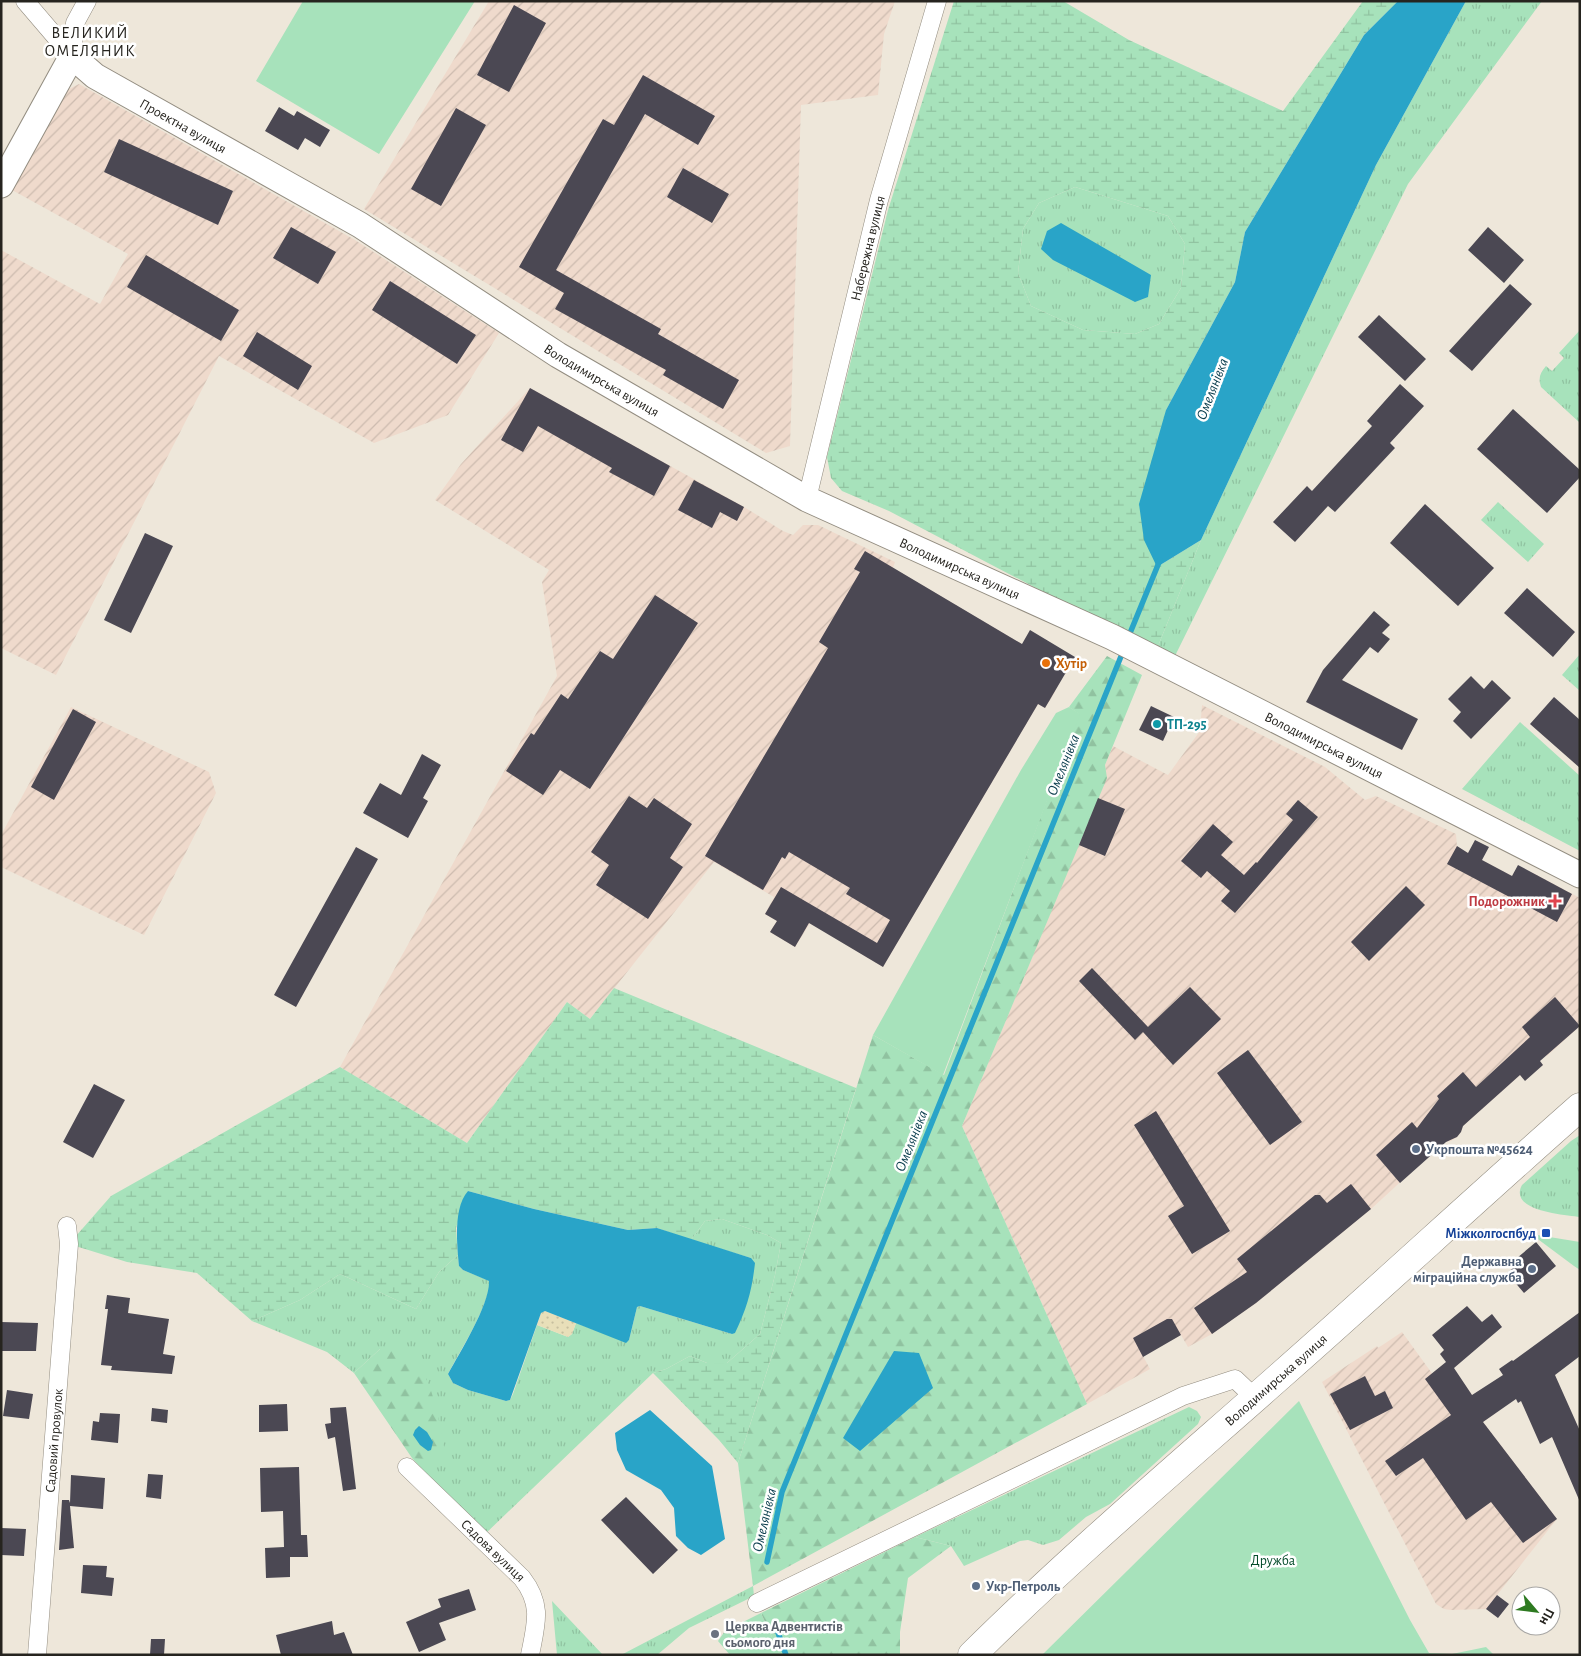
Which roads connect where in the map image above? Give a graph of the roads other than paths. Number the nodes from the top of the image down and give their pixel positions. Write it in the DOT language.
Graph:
graph roads {
  1 [pos="25,1"];
  2 [pos="87,1"];
  3 [pos="937,1"];
  4 [pos="72,56"];
  5 [pos="1,185"];
  6 [pos="360,225"];
  7 [pos="807,498"];
  8 [pos="1580,876"];
  9 [pos="1580,1107"];
  10 [pos="67,1226"];
  11 [pos="1255,1398"];
  12 [pos="407,1466"];
  13 [pos="757,1603"];
  14 [pos="37,1655"];
  15 [pos="530,1655"];
  16 [pos="972,1655"];
  1 -- 4 [label="street, Проектна вулиця"];
  2 -- 4 [label="street"];
  3 -- 7 [label="street, Набережна вулиця"];
  4 -- 5 [label="street"];
  4 -- 6 [label="street, Проектна вулиця"];
  6 -- 7 [label="street, Володимирська вулиця"];
  7 -- 8 [label="street, Володимирська вулиця"];
  9 -- 11 [label="main road, Володимирська вулиця"];
  10 -- 14 [label="street, Садовий провулок"];
  11 -- 13 [label="street"];
  11 -- 16 [label="main road, Володимирська вулиця"];
  12 -- 15 [label="street, Садова вулиця"];
}
